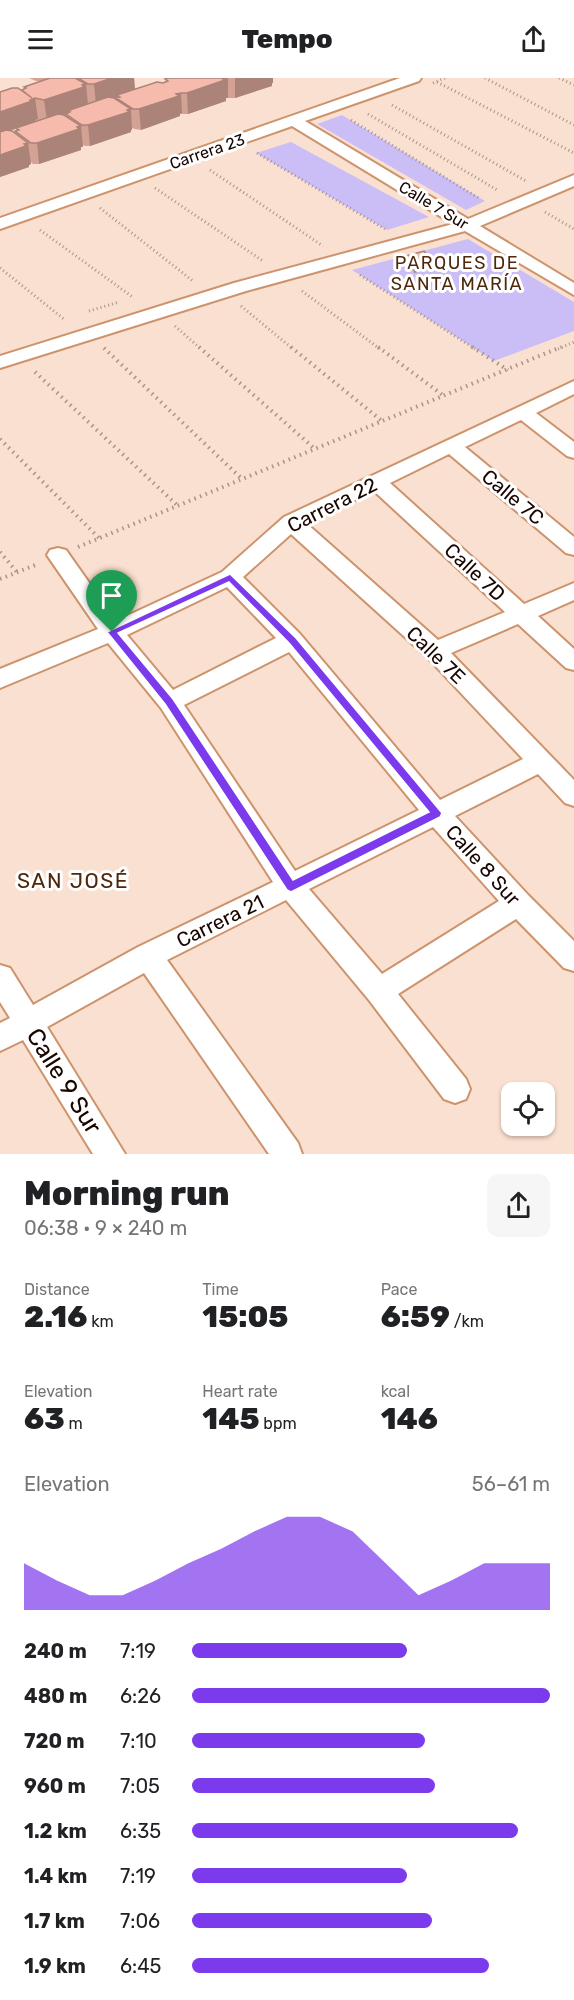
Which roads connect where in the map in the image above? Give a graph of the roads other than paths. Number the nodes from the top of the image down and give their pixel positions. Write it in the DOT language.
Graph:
graph roads {
  1 [pos="414,78"];
  2 [pos="294,121"];
  3 [pos="574,180"];
  4 [pos="0,224"];
  5 [pos="468,225"];
  6 [pos="574,290"];
  7 [pos="0,362"];
  8 [pos="574,387"];
  9 [pos="522,411"];
  10 [pos="452,446"];
  11 [pos="574,452"];
  12 [pos="377,482"];
  13 [pos="291,522"];
  14 [pos="574,548"];
  15 [pos="58,555"];
  16 [pos="230,577"];
  17 [pos="574,591"];
  18 [pos="521,615"];
  19 [pos="112,632"];
  20 [pos="292,640"];
  21 [pos="435,651"];
  22 [pos="574,662"];
  23 [pos="0,679"];
  24 [pos="169,702"];
  25 [pos="540,762"];
  26 [pos="574,796"];
  27 [pos="436,813"];
  28 [pos="291,887"];
  29 [pos="518,903"];
  30 [pos="148,956"];
  31 [pos="574,959"];
  32 [pos="0,977"];
  33 [pos="379,991"];
  34 [pos="28,1023"];
  35 [pos="0,1038"];
  36 [pos="455,1089"];
  37 [pos="110,1154"];
  38 [pos="287,1154"];
  1 -- 2 [label="street, Carrera 23"];
  2 -- 4 [label="street, Carrera 23"];
  2 -- 5 [label="street, Calle 7 Sur"];
  3 -- 5 [label="street"];
  5 -- 6 [label="street, Calle 7 Sur"];
  5 -- 7 [label="street"];
  8 -- 9 [label="street, Carrera 22"];
  9 -- 10 [label="street, Carrera 22"];
  9 -- 11 [label="street"];
  10 -- 12 [label="street, Carrera 22"];
  10 -- 14 [label="street, Calle 7C"];
  12 -- 13 [label="street, Carrera 22"];
  12 -- 18 [label="street, Calle 7D"];
  13 -- 16 [label="street, Carrera 22"];
  13 -- 21 [label="street, Calle 7E"];
  15 -- 19 [label="street"];
  16 -- 19 [label="street, Carrera 22"];
  16 -- 20 [label="street, Calle 8 Sur"];
  17 -- 18 [label="street"];
  18 -- 21 [label="street"];
  18 -- 22 [label="street, Calle 7D"];
  19 -- 23 [label="street, Carrera 22"];
  19 -- 24 [label="street"];
  20 -- 24 [label="street"];
  20 -- 27 [label="street, Calle 8 Sur"];
  21 -- 25 [label="street, Calle 7E"];
  24 -- 28 [label="street"];
  25 -- 26 [label="street, Calle 7E"];
  25 -- 27 [label="street, Carrera 21"];
  27 -- 28 [label="street, Carrera 21"];
  27 -- 29 [label="street, Calle 8 Sur"];
  28 -- 30 [label="street, Carrera 21"];
  28 -- 33 [label="street"];
  29 -- 31 [label="street, Calle 8 Sur"];
  29 -- 33 [label="street"];
  30 -- 34 [label="street, Carrera 21"];
  30 -- 38 [label="street"];
  32 -- 34 [label="street, Calle 9 Sur"];
  33 -- 36 [label="street"];
  34 -- 35 [label="street, Carrera 21"];
  34 -- 37 [label="street, Calle 9 Sur"];
}
